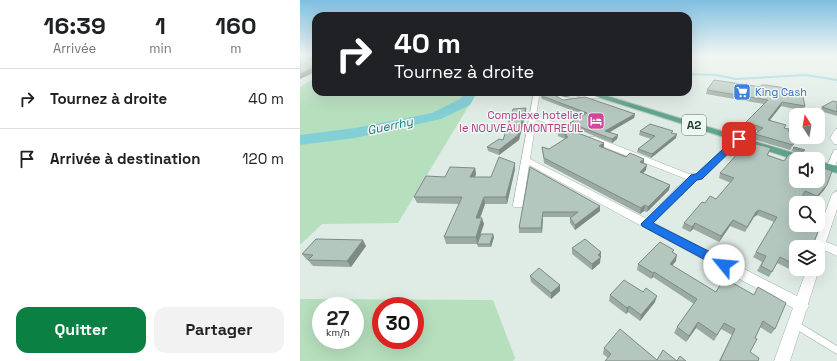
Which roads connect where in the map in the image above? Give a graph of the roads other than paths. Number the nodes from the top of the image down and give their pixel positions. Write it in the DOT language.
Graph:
graph roads {
  1 [pos="536,96"];
  2 [pos="558,96"];
  3 [pos="584,96"];
  4 [pos="599,96"];
  5 [pos="577,99"];
  6 [pos="570,100"];
  7 [pos="533,116"];
  8 [pos="837,131"];
  9 [pos="739,139"];
  10 [pos="837,142"];
  11 [pos="837,152"];
  12 [pos="789,155"];
  13 [pos="526,160"];
  14 [pos="834,169"];
  15 [pos="694,177"];
  16 [pos="837,194"];
  17 [pos="518,205"];
  18 [pos="646,224"];
  19 [pos="821,240"];
  20 [pos="825,248"];
  21 [pos="837,251"];
  22 [pos="810,276"];
  23 [pos="802,306"];
  24 [pos="793,324"];
  25 [pos="837,350"];
  26 [pos="782,361"];
  1 -- 7 [label="street"];
  2 -- 6 [label="lane"];
  3 -- 4 [label="lane"];
  4 -- 5 [label="lane"];
  4 -- 9 [label="main road, A2"];
  7 -- 13 [label="street"];
  7 -- 15 [label="street"];
  8 -- 10 [label="street"];
  9 -- 12 [label="main road, A2"];
  9 -- 15 [label="street"];
  11 -- 14 [label="street"];
  13 -- 17 [label="street"];
  13 -- 18 [label="street"];
  15 -- 18 [label="street"];
  16 -- 19 [label="street"];
  18 -- 23 [label="street"];
  20 -- 21 [label="street"];
  22 -- 23 [label="street"];
  23 -- 24 [label="street"];
  24 -- 25 [label="lane"];
  24 -- 26 [label="street"];
}
